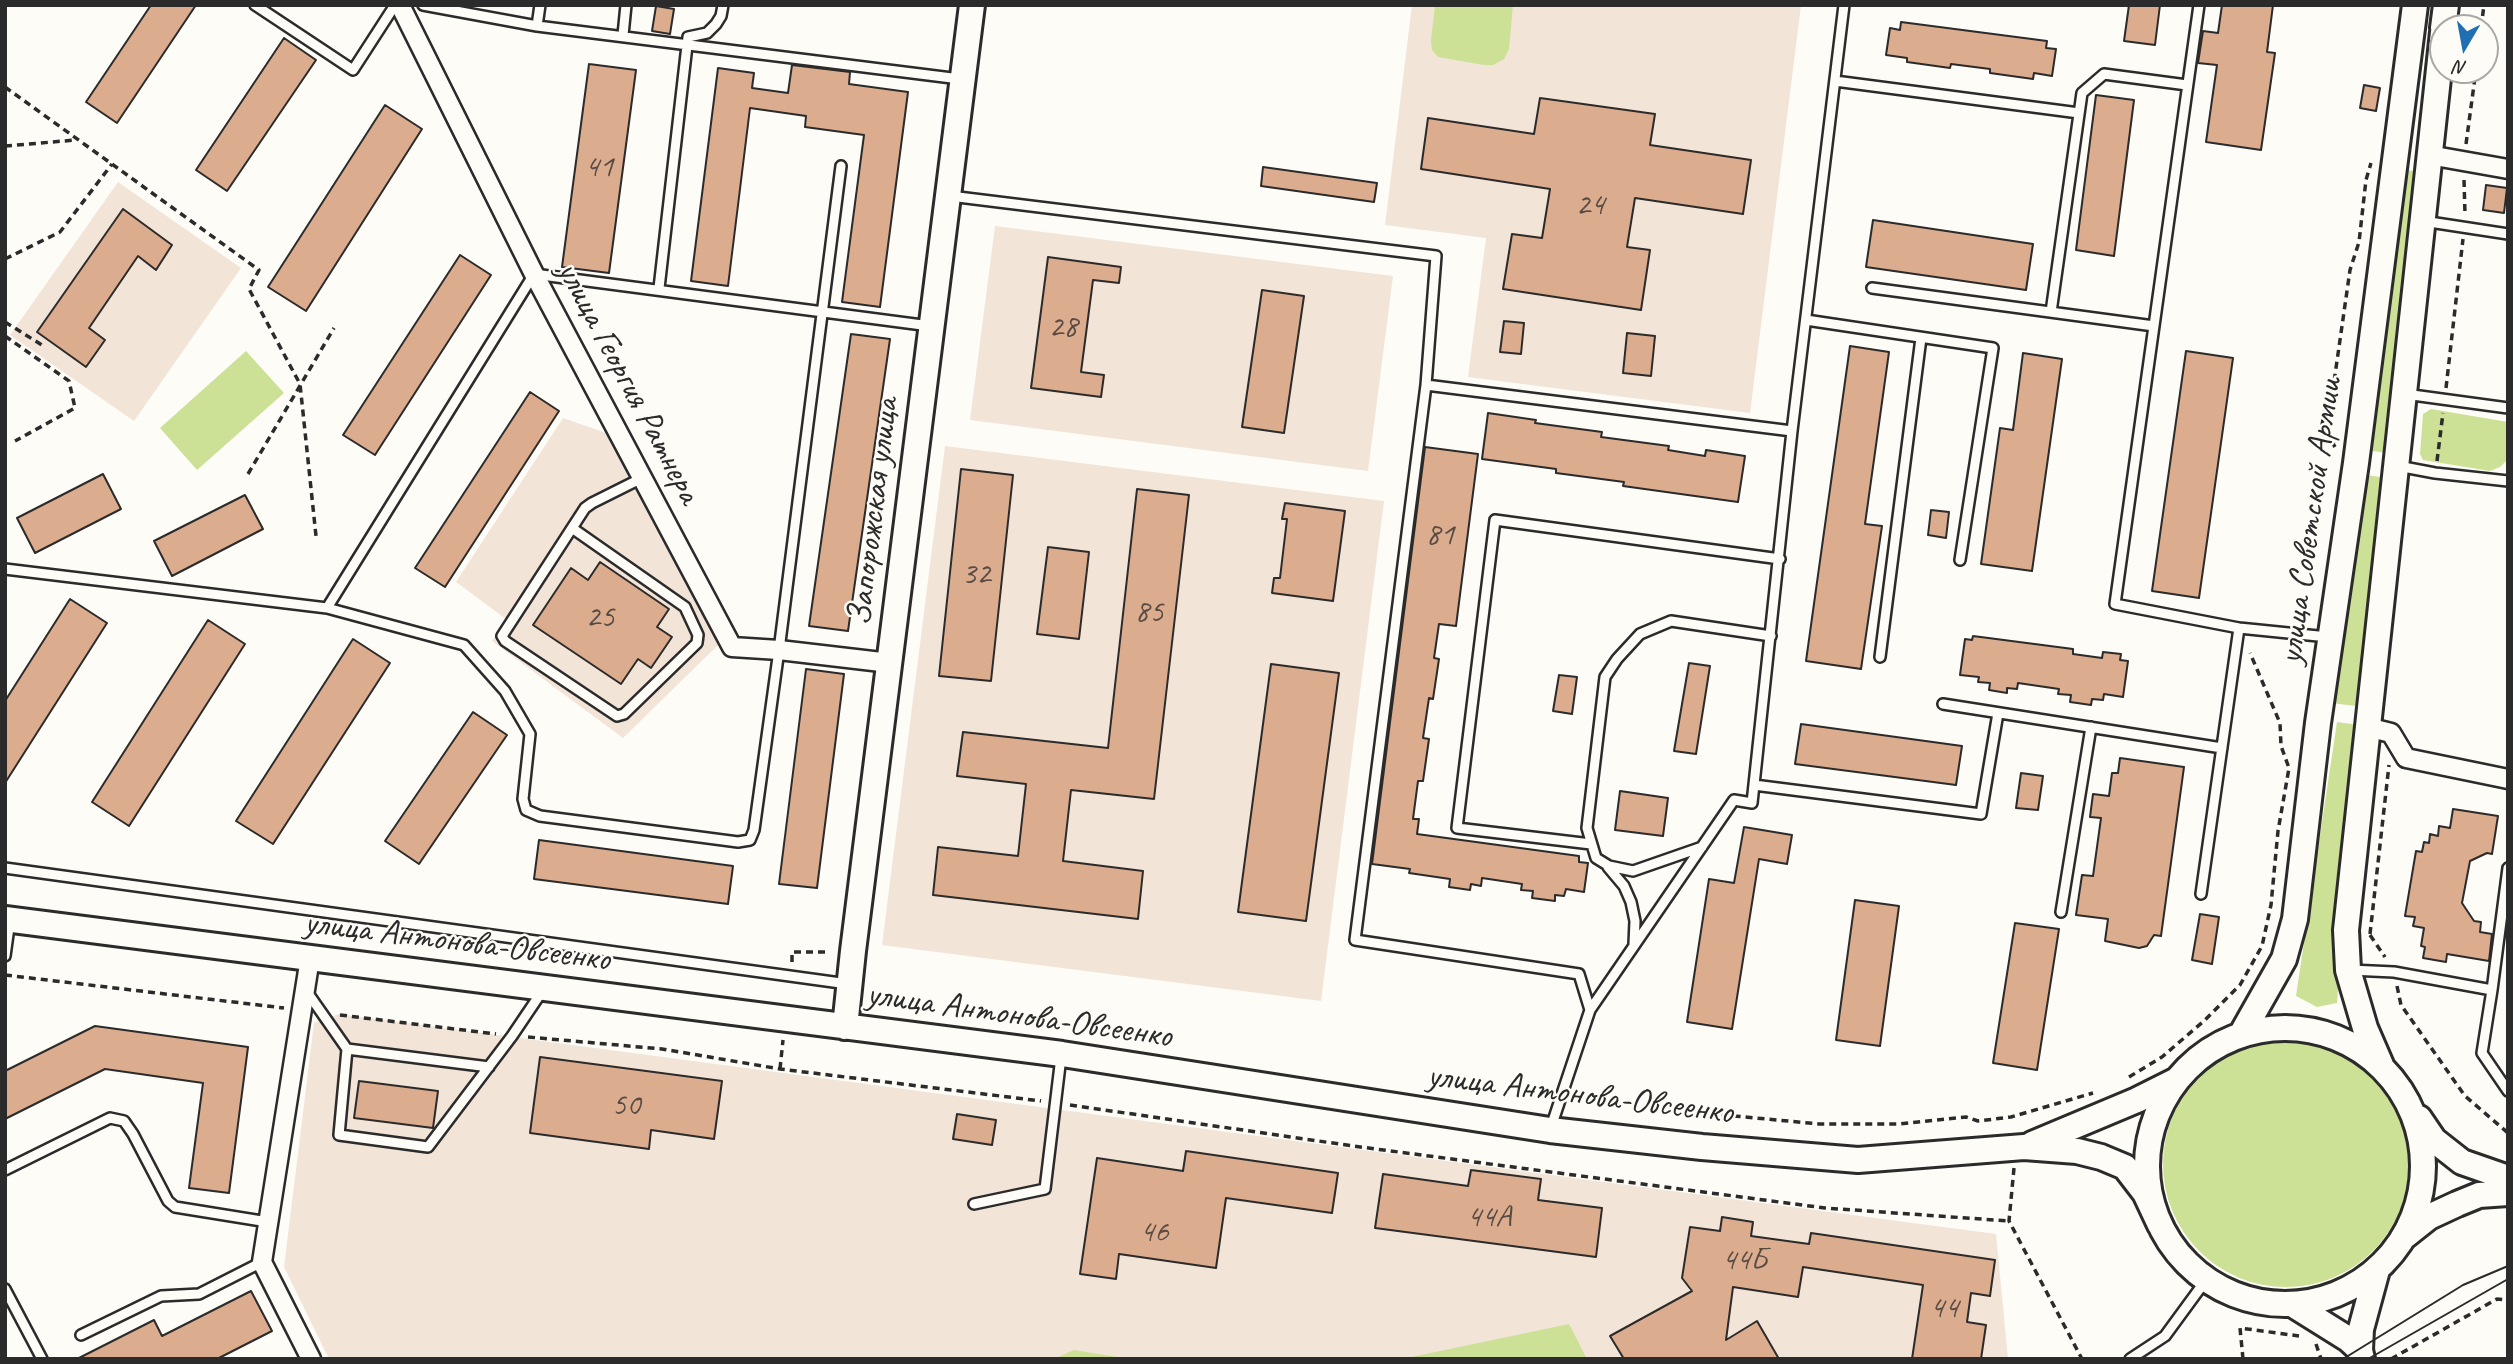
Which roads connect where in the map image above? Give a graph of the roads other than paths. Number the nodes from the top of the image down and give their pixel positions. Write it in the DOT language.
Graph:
graph roads {
  1 [pos="255,5"];
  2 [pos="398,5"];
  3 [pos="423,5"];
  4 [pos="540,5"];
  5 [pos="626,5"];
  6 [pos="723,5"];
  7 [pos="972,5"];
  8 [pos="1844,5"];
  9 [pos="2199,5"];
  10 [pos="2415,5"];
  11 [pos="537,26"];
  12 [pos="623,35"];
  13 [pos="688,43"];
  14 [pos="963,79"];
  15 [pos="1835,81"];
  16 [pos="2437,84"];
  17 [pos="2187,85"];
  18 [pos="2079,113"];
  19 [pos="2429,155"];
  20 [pos="2383,157"];
  21 [pos="841,166"];
  22 [pos="2508,169"];
  23 [pos="948,196"];
  24 [pos="2421,221"];
  25 [pos="2508,234"];
  26 [pos="534,274"];
  27 [pos="659,288"];
  28 [pos="1872,288"];
  29 [pos="823,311"];
  30 [pos="2051,312"];
  31 [pos="1806,320"];
  32 [pos="933,326"];
  33 [pos="2154,326"];
  34 [pos="1921,338"];
  35 [pos="1426,385"];
  36 [pos="2404,394"];
  37 [pos="2508,408"];
  38 [pos="1792,431"];
  39 [pos="2346,456"];
  40 [pos="2396,465"];
  41 [pos="642,478"];
  42 [pos="2508,481"];
  43 [pos="572,528"];
  44 [pos="1780,559"];
  45 [pos="1960,560"];
  46 [pos="5,569"];
  47 [pos="327,608"];
  48 [pos="2239,628"];
  49 [pos="1771,636"];
  50 [pos="2332,637"];
  51 [pos="779,650"];
  52 [pos="1880,657"];
  53 [pos="890,663"];
  54 [pos="1943,704"];
  55 [pos="1998,713"];
  56 [pos="2091,727"];
  57 [pos="2367,727"];
  58 [pos="2222,748"];
  59 [pos="2508,779"];
  60 [pos="1754,785"];
  61 [pos="1591,844"];
  62 [pos="1702,847"];
  63 [pos="1604,863"];
  64 [pos="5,868"];
  65 [pos="2508,868"];
  66 [pos="2201,894"];
  67 [pos="2505,902"];
  68 [pos="2061,912"];
  69 [pos="8,919"];
  70 [pos="1634,945"];
  71 [pos="5,956"];
  72 [pos="310,958"];
  73 [pos="2348,970"];
  74 [pos="849,985"];
  75 [pos="305,988"];
  76 [pos="544,988"];
  77 [pos="2491,990"];
  78 [pos="1590,1010"];
  79 [pos="845,1027"];
  80 [pos="2241,1035"];
  81 [pos="347,1049"];
  82 [pos="1062,1054"];
  83 [pos="2381,1065"];
  84 [pos="489,1067"];
  85 [pos="2176,1080"];
  86 [pos="2508,1091"];
  87 [pos="2405,1096"];
  88 [pos="1550,1130"];
  89 [pos="2019,1148"];
  90 [pos="5,1170"];
  91 [pos="2508,1178"];
  92 [pos="2508,1193"];
  93 [pos="974,1204"];
  94 [pos="268,1222"];
  95 [pos="2160,1225"];
  96 [pos="2405,1236"];
  97 [pos="262,1262"];
  98 [pos="2377,1270"];
  99 [pos="2206,1280"];
  100 [pos="5,1289"];
  101 [pos="2292,1304"];
  102 [pos="81,1335"];
  103 [pos="2361,1354"];
  104 [pos="306,1357"];
  105 [pos="41,1359"];
  106 [pos="2130,1359"];
  1 -- 2 [label="lane"];
  2 -- 26 [label="street, улица Георгия Ратнера"];
  3 -- 11 [label="lane"];
  4 -- 11 [label="lane"];
  5 -- 12 [label="lane"];
  6 -- 13 [label="lane"];
  7 -- 14 [label="main road, Запорожская улица"];
  8 -- 15 [label="lane"];
  9 -- 17 [label="lane"];
  10 -- 20 [label="main road, улица Советской Армии"];
  11 -- 12 [label="lane"];
  12 -- 13 [label="lane"];
  13 -- 14 [label="lane"];
  13 -- 27 [label="lane"];
  14 -- 23 [label="main road, Запорожская улица"];
  15 -- 18 [label="lane"];
  15 -- 31 [label="lane"];
  16 -- 19 [label="main road"];
  17 -- 18 [label="lane"];
  17 -- 33 [label="lane"];
  18 -- 30 [label="lane"];
  19 -- 20 [label="main road"];
  19 -- 22 [label="street"];
  19 -- 24 [label="main road"];
  20 -- 39 [label="main road, улица Советской Армии"];
  21 -- 29 [label="lane"];
  23 -- 32 [label="main road, Запорожская улица"];
  23 -- 35 [label="lane"];
  24 -- 25 [label="lane"];
  24 -- 36 [label="main road"];
  26 -- 27 [label="lane"];
  26 -- 41 [label="street, улица Георгия Ратнера"];
  26 -- 47 [label="lane"];
  27 -- 29 [label="lane"];
  28 -- 30 [label="lane"];
  29 -- 32 [label="lane"];
  29 -- 51 [label="lane"];
  30 -- 33 [label="lane"];
  31 -- 34 [label="lane"];
  31 -- 38 [label="lane"];
  32 -- 53 [label="main road, Запорожская улица"];
  33 -- 48 [label="lane"];
  34 -- 45 [label="lane"];
  34 -- 52 [label="lane"];
  35 -- 38 [label="lane"];
  35 -- 78 [label="lane"];
  36 -- 37 [label="lane"];
  36 -- 40 [label="main road"];
  38 -- 44 [label="lane"];
  39 -- 40 [label="main road"];
  39 -- 50 [label="main road, улица Советской Армии"];
  40 -- 42 [label="lane"];
  40 -- 57 [label="main road"];
  41 -- 43 [label="lane"];
  41 -- 51 [label="street, улица Георгия Ратнера"];
  43 -- 43 [label="lane"];
  44 -- 49 [label="lane"];
  44 -- 61 [label="lane"];
  46 -- 47 [label="lane"];
  47 -- 51 [label="lane"];
  48 -- 50 [label="lane"];
  48 -- 58 [label="lane"];
  49 -- 60 [label="lane"];
  49 -- 61 [label="lane"];
  50 -- 80 [label="main road, улица Советской Армии"];
  51 -- 53 [label="street, улица Георгия Ратнера"];
  53 -- 74 [label="main road, Запорожская улица"];
  54 -- 55 [label="lane"];
  55 -- 56 [label="lane"];
  55 -- 60 [label="lane"];
  56 -- 58 [label="lane"];
  56 -- 68 [label="lane"];
  57 -- 59 [label="street"];
  57 -- 73 [label="main road"];
  58 -- 66 [label="lane"];
  60 -- 62 [label="lane"];
  61 -- 63 [label="lane"];
  62 -- 63 [label="lane"];
  62 -- 70 [label="lane"];
  63 -- 70 [label="lane"];
  64 -- 74 [label="lane"];
  65 -- 67 [label="lane"];
  67 -- 77 [label="lane"];
  69 -- 71 [label="lane"];
  69 -- 72 [label="main road, улица Антонова-Овсеенко"];
  70 -- 78 [label="lane"];
  72 -- 75 [label="street"];
  72 -- 76 [label="main road, улица Антонова-Овсеенко"];
  73 -- 77 [label="lane"];
  73 -- 83 [label="main road"];
  74 -- 79 [label="main road, Запорожская улица"];
  75 -- 81 [label="lane"];
  75 -- 94 [label="street"];
  76 -- 79 [label="main road, улица Антонова-Овсеенко"];
  76 -- 84 [label="lane"];
  77 -- 86 [label="lane"];
  78 -- 88 [label="lane"];
  79 -- 82 [label="main road, улица Антонова-Овсеенко"];
  80 -- 83 [label="main road"];
  80 -- 85 [label="main road"];
  81 -- 84 [label="lane"];
  81 -- 84 [label="lane"];
  82 -- 88 [label="main road, улица Антонова-Овсеенко"];
  82 -- 93 [label="lane"];
  83 -- 87 [label="main road"];
  85 -- 89 [label="main road, улица Антонова-Овсеенко"];
  85 -- 95 [label="main road"];
  87 -- 91 [label="main road"];
  87 -- 96 [label="main road"];
  88 -- 89 [label="main road, улица Антонова-Овсеенко"];
  89 -- 95 [label="main road, улица Антонова-Овсеенко"];
  90 -- 94 [label="lane"];
  92 -- 96 [label="main road"];
  94 -- 97 [label="street"];
  95 -- 99 [label="main road"];
  96 -- 98 [label="main road"];
  97 -- 102 [label="lane"];
  97 -- 104 [label="street"];
  98 -- 101 [label="main road"];
  98 -- 103 [label="main road"];
  99 -- 101 [label="main road"];
  99 -- 106 [label="lane"];
  100 -- 105 [label="lane"];
  101 -- 103 [label="main road"];
}
